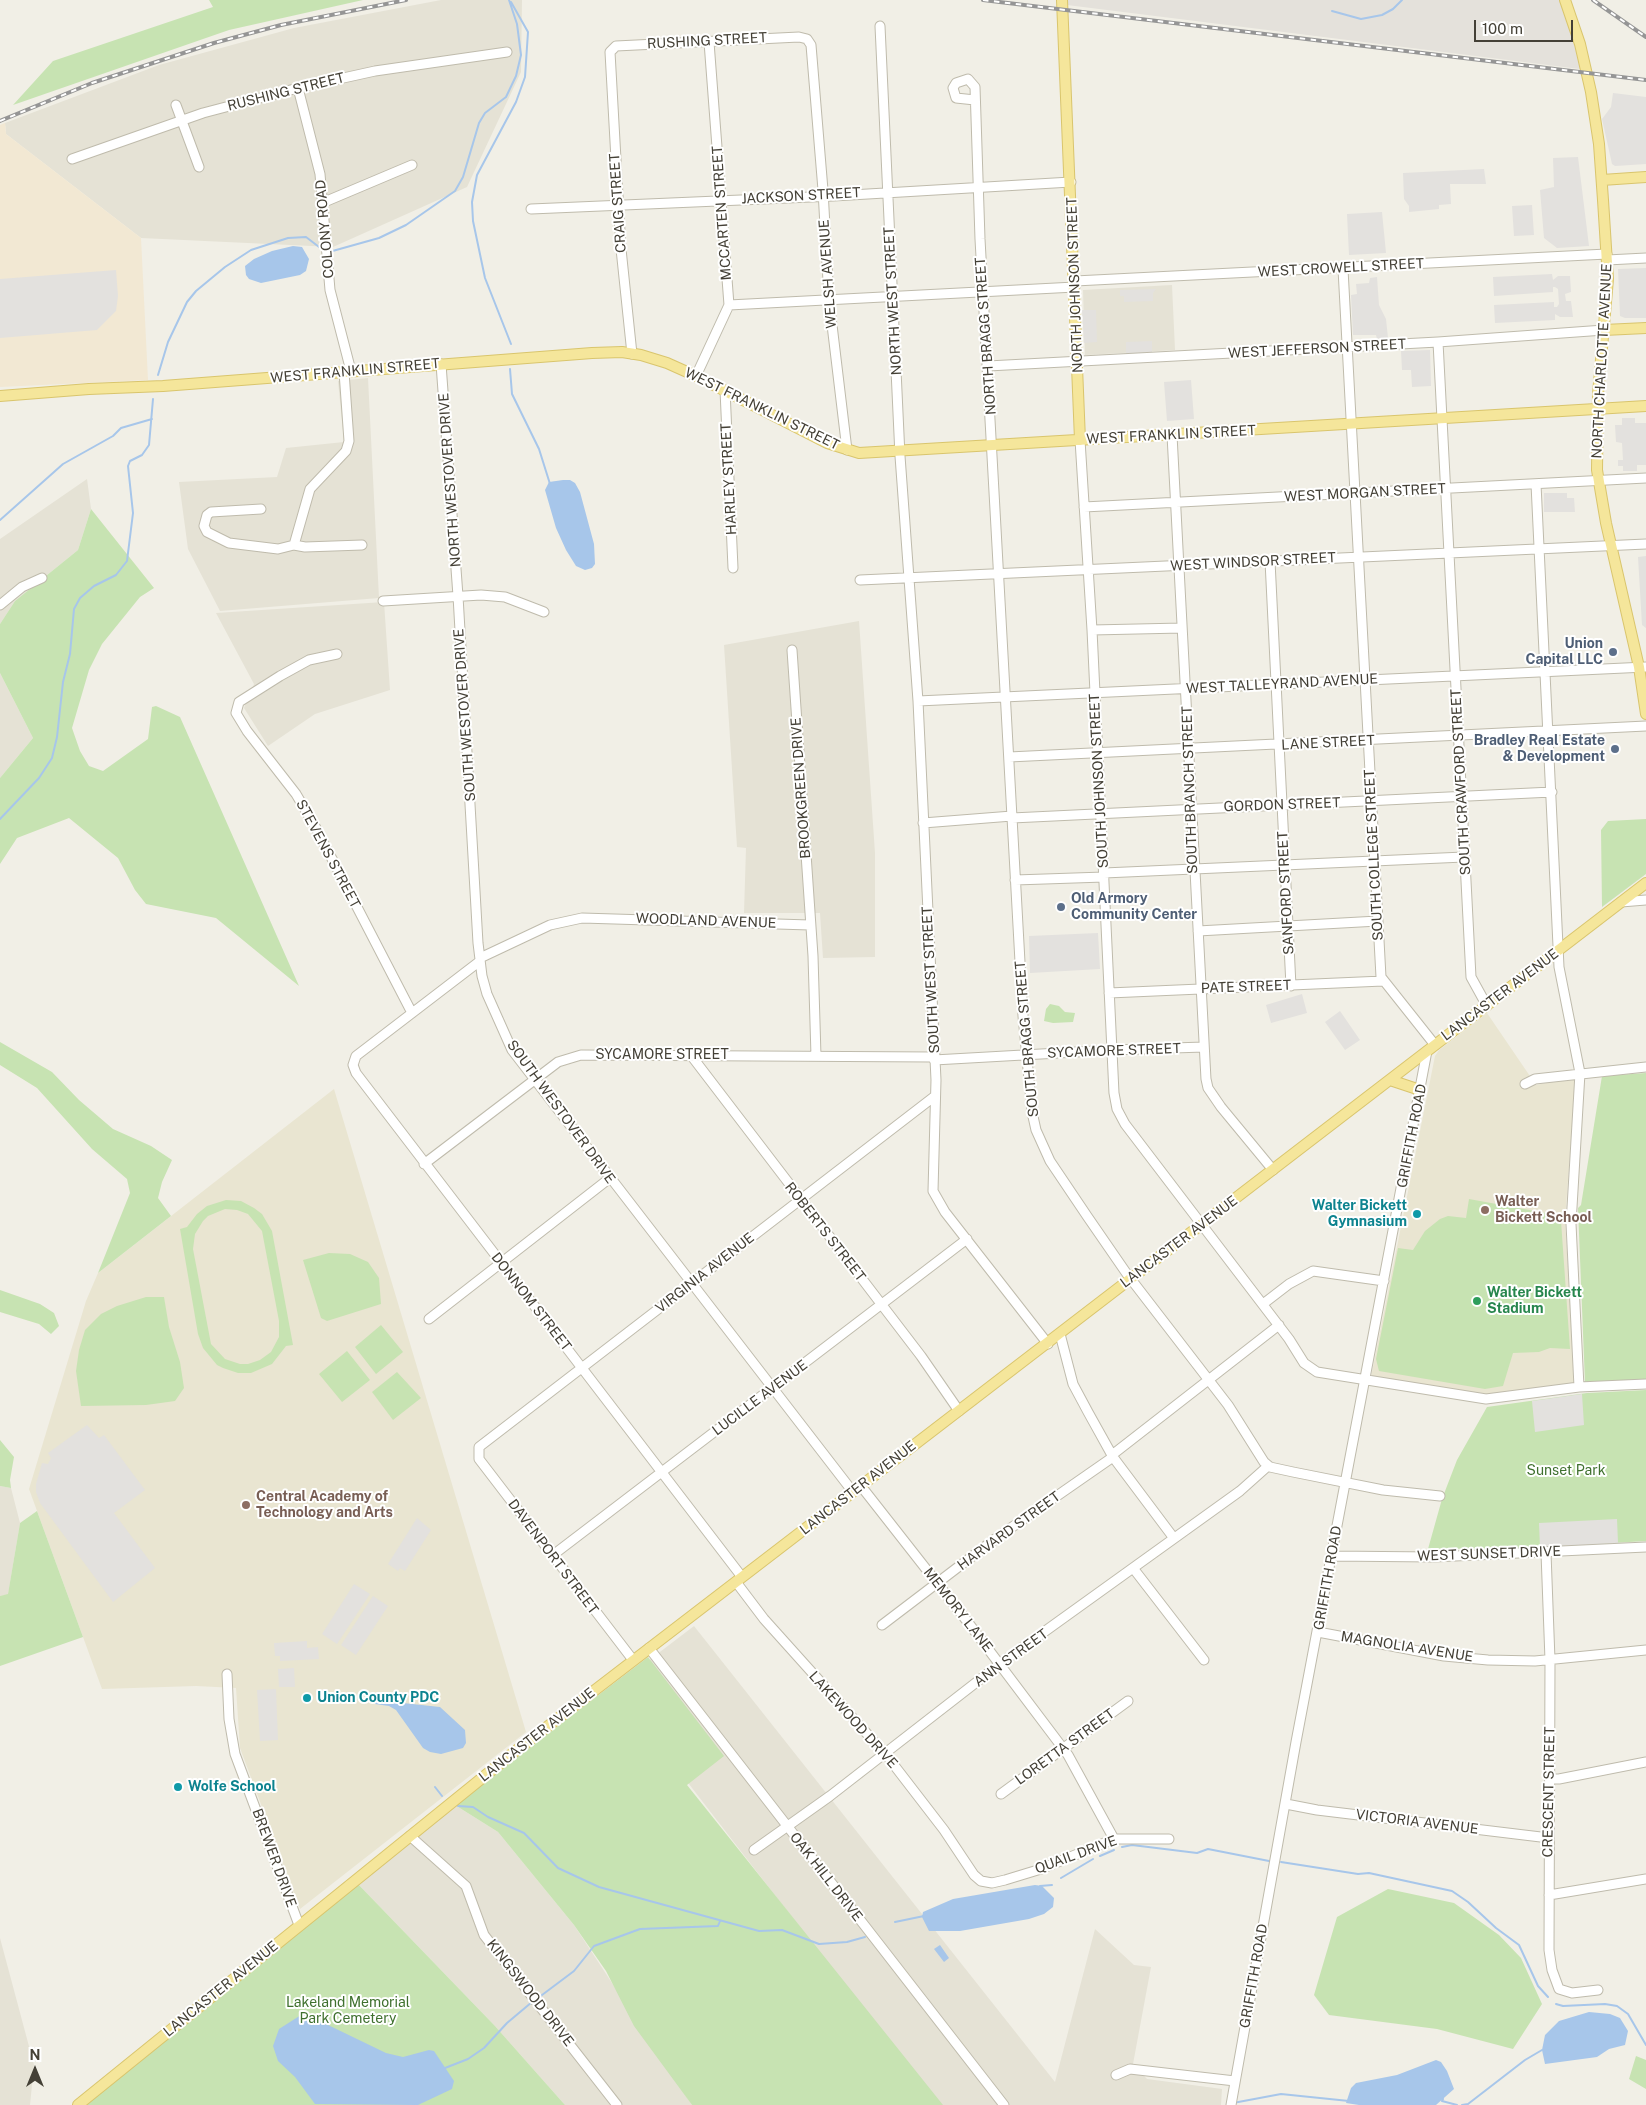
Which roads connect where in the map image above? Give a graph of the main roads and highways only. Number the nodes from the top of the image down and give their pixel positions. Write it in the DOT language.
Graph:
graph roads {
  1 [pos="1062,0"];
  2 [pos="1565,0"];
  3 [pos="1646,176"];
  4 [pos="1602,180"];
  5 [pos="1646,328"];
  6 [pos="1604,330"];
  7 [pos="0,396"];
  8 [pos="1646,406"];
  9 [pos="1597,409"];
  10 [pos="1080,440"];
  11 [pos="1643,667"];
  12 [pos="1646,714"];
  13 [pos="1646,883"];
  14 [pos="1390,1080"];
  15 [pos="1420,1090"];
  16 [pos="78,2105"];
  1 -- 10 [label="main road, NORTH JOHNSON STREET"];
  2 -- 4 [label="main road, NORTH CHARLOTTE AVENUE"];
  3 -- 4 [label="main road"];
  4 -- 6 [label="main road, NORTH CHARLOTTE AVENUE"];
  5 -- 6 [label="main road, WEST JEFFERSON STREET"];
  6 -- 9 [label="main road, NORTH CHARLOTTE AVENUE"];
  7 -- 10 [label="main road, WEST FRANKLIN STREET"];
  8 -- 9 [label="main road, WEST FRANKLIN STREET"];
  9 -- 10 [label="main road, WEST FRANKLIN STREET"];
  9 -- 11 [label="main road, NORTH CHARLOTTE AVENUE"];
  11 -- 12 [label="main road, NORTH CHARLOTTE AVENUE"];
  13 -- 14 [label="main road, LANCASTER AVENUE"];
  14 -- 15 [label="main road"];
  14 -- 16 [label="main road, LANCASTER AVENUE"];
}
